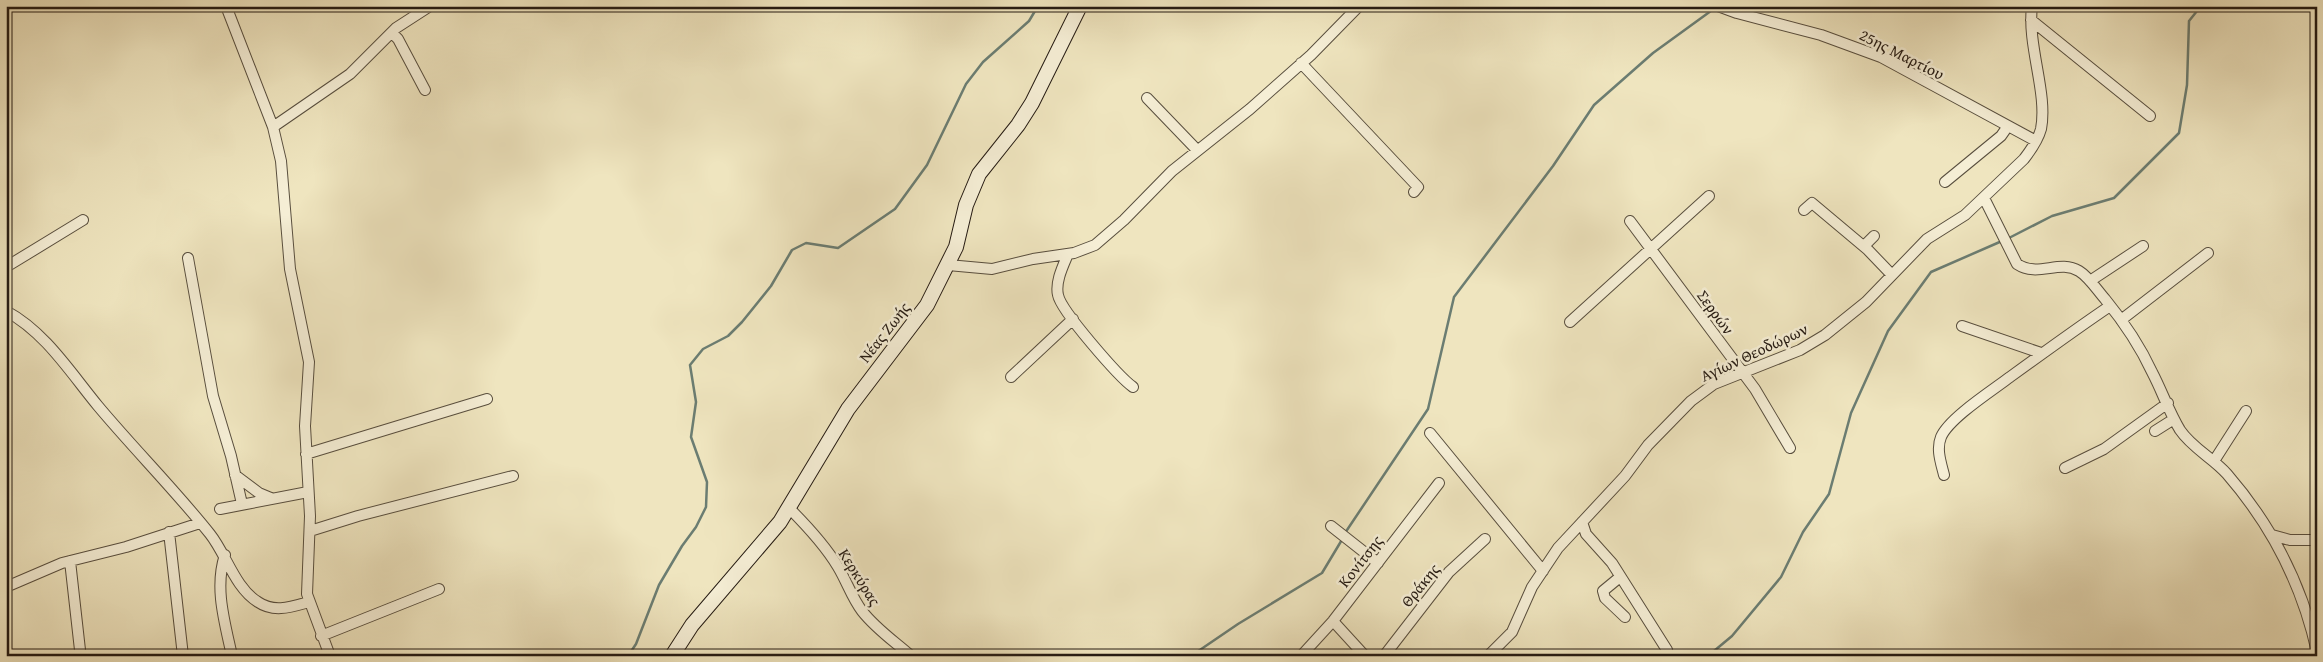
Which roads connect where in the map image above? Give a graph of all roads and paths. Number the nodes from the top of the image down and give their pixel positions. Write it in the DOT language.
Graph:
graph roads {
  1 [pos="226,6"];
  2 [pos="430,6"];
  3 [pos="1080,6"];
  4 [pos="1359,6"];
  5 [pos="1718,6"];
  6 [pos="2032,6"];
  7 [pos="2030,20"];
  8 [pos="392,33"];
  9 [pos="1301,63"];
  10 [pos="425,90"];
  11 [pos="1147,98"];
  12 [pos="2150,116"];
  13 [pos="2008,126"];
  14 [pos="273,127"];
  15 [pos="2036,141"];
  16 [pos="1197,150"];
  17 [pos="1945,182"];
  18 [pos="1414,192"];
  19 [pos="1709,196"];
  20 [pos="1984,198"];
  21 [pos="1804,210"];
  22 [pos="82,220"];
  23 [pos="1630,221"];
  24 [pos="1874,236"];
  25 [pos="1864,246"];
  26 [pos="2142,246"];
  27 [pos="1651,249"];
  28 [pos="2208,253"];
  29 [pos="1068,254"];
  30 [pos="188,258"];
  31 [pos="948,265"];
  32 [pos="6,267"];
  33 [pos="1892,275"];
  34 [pos="2090,281"];
  35 [pos="2110,306"];
  36 [pos="6,311"];
  37 [pos="1073,319"];
  38 [pos="2121,320"];
  39 [pos="1570,322"];
  40 [pos="1962,326"];
  41 [pos="2041,354"];
  42 [pos="1743,372"];
  43 [pos="1011,377"];
  44 [pos="1133,387"];
  45 [pos="487,399"];
  46 [pos="2168,404"];
  47 [pos="2246,412"];
  48 [pos="2174,419"];
  49 [pos="2155,431"];
  50 [pos="1430,433"];
  51 [pos="1790,448"];
  52 [pos="306,454"];
  53 [pos="2214,461"];
  54 [pos="2065,468"];
  55 [pos="235,474"];
  56 [pos="1944,475"];
  57 [pos="512,476"];
  58 [pos="1439,482"];
  59 [pos="308,492"];
  60 [pos="271,498"];
  61 [pos="242,504"];
  62 [pos="789,508"];
  63 [pos="220,510"];
  64 [pos="1582,522"];
  65 [pos="200,523"];
  66 [pos="1331,526"];
  67 [pos="310,531"];
  68 [pos="168,532"];
  69 [pos="2272,535"];
  70 [pos="1485,539"];
  71 [pos="2317,540"];
  72 [pos="2304,541"];
  73 [pos="2283,553"];
  74 [pos="225,555"];
  75 [pos="70,561"];
  76 [pos="1378,563"];
  77 [pos="1543,571"];
  78 [pos="1620,577"];
  79 [pos="6,587"];
  80 [pos="439,589"];
  81 [pos="308,602"];
  82 [pos="1625,617"];
  83 [pos="1333,621"];
  84 [pos="321,636"];
  85 [pos="80,650"];
  86 [pos="1668,650"];
  87 [pos="2317,652"];
  88 [pos="182,656"];
  89 [pos="232,656"];
  90 [pos="330,656"];
  91 [pos="672,656"];
  92 [pos="911,656"];
  93 [pos="1301,656"];
  94 [pos="1365,656"];
  95 [pos="1384,656"];
  96 [pos="1488,656"];
  1 -- 14 [label="street"];
  2 -- 8 [label="street"];
  3 -- 31 [label="street, Νέας Ζωής"];
  4 -- 9 [label="street"];
  5 -- 13 [label="street, 25ης Μαρτίου"];
  6 -- 7 [label="street, Αγίων Θεοδώρων"];
  7 -- 12 [label="street"];
  7 -- 15 [label="street, Αγίων Θεοδώρων"];
  8 -- 10 [label="street"];
  8 -- 14 [label="street"];
  9 -- 16 [label="street"];
  9 -- 18 [label="street"];
  11 -- 16 [label="street"];
  13 -- 15 [label="street, 25ης Μαρτίου"];
  13 -- 17 [label="street"];
  14 -- 52 [label="street"];
  15 -- 20 [label="street, Αγίων Θεοδώρων"];
  16 -- 29 [label="street"];
  19 -- 27 [label="street"];
  20 -- 33 [label="street, Αγίων Θεοδώρων"];
  20 -- 34 [label="street"];
  21 -- 25 [label="street"];
  22 -- 32 [label="street"];
  23 -- 27 [label="street, Σερρών"];
  24 -- 25 [label="street"];
  25 -- 33 [label="street"];
  26 -- 34 [label="street"];
  27 -- 39 [label="street"];
  27 -- 42 [label="street, Σερρών"];
  28 -- 38 [label="street"];
  29 -- 31 [label="street"];
  29 -- 37 [label="street"];
  30 -- 55 [label="street"];
  31 -- 62 [label="street, Νέας Ζωής"];
  33 -- 42 [label="street, Αγίων Θεοδώρων"];
  34 -- 35 [label="street"];
  35 -- 38 [label="street"];
  35 -- 41 [label="street"];
  36 -- 65 [label="street"];
  37 -- 43 [label="street"];
  37 -- 44 [label="street"];
  38 -- 46 [label="street"];
  40 -- 41 [label="street"];
  41 -- 56 [label="street"];
  42 -- 51 [label="street, Σερρών"];
  42 -- 64 [label="street, Αγίων Θεοδώρων"];
  45 -- 52 [label="street"];
  46 -- 48 [label="street"];
  46 -- 54 [label="street"];
  47 -- 53 [label="street"];
  48 -- 49 [label="street"];
  48 -- 53 [label="street"];
  50 -- 77 [label="street"];
  52 -- 59 [label="street"];
  53 -- 69 [label="street"];
  55 -- 60 [label="street"];
  55 -- 61 [label="street"];
  57 -- 67 [label="street"];
  58 -- 76 [label="street, Κονίτσης"];
  59 -- 60 [label="street"];
  59 -- 67 [label="street"];
  60 -- 61 [label="street"];
  61 -- 63 [label="street"];
  62 -- 91 [label="street, Νέας Ζωής"];
  62 -- 92 [label="street, Κερκύρας"];
  64 -- 77 [label="street, Αγίων Θεοδώρων"];
  64 -- 78 [label="street"];
  65 -- 68 [label="street"];
  65 -- 74 [label="street"];
  66 -- 76 [label="street"];
  67 -- 81 [label="street"];
  68 -- 75 [label="street"];
  68 -- 88 [label="street"];
  69 -- 72 [label="street"];
  69 -- 73 [label="street"];
  70 -- 95 [label="street, Θράκης"];
  71 -- 72 [label="street"];
  72 -- 73 [label="street"];
  73 -- 87 [label="street"];
  74 -- 81 [label="street"];
  74 -- 89 [label="street"];
  75 -- 79 [label="street"];
  75 -- 85 [label="street"];
  76 -- 83 [label="street, Κονίτσης"];
  77 -- 96 [label="street, Αγίων Θεοδώρων"];
  78 -- 82 [label="street"];
  78 -- 86 [label="street"];
  80 -- 84 [label="street"];
  81 -- 84 [label="street"];
  83 -- 93 [label="street, Κονίτσης"];
  83 -- 94 [label="street"];
  84 -- 90 [label="street"];
}
